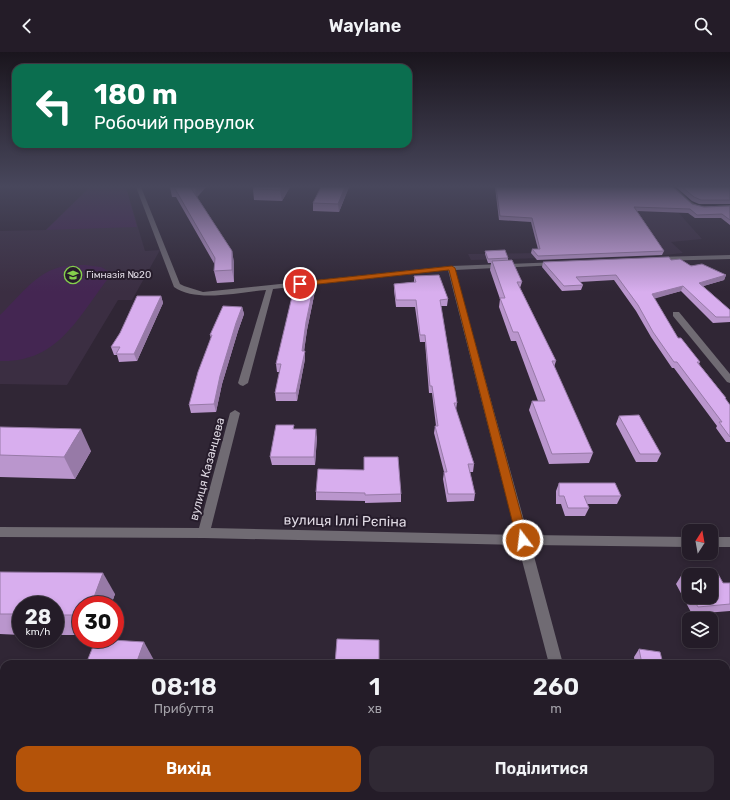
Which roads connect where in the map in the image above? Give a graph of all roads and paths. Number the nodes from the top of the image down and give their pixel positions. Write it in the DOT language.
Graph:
graph roads {
  1 [pos="152,222"];
  2 [pos="730,257"];
  3 [pos="649,259"];
  4 [pos="562,263"];
  5 [pos="452,268"];
  6 [pos="270,287"];
  7 [pos="676,314"];
  8 [pos="730,380"];
  9 [pos="243,383"];
  10 [pos="235,413"];
  11 [pos="0,532"];
  12 [pos="204,533"];
  13 [pos="523,540"];
  14 [pos="682,542"];
  15 [pos="718,542"];
  16 [pos="730,542"];
  17 [pos="555,660"];
  1 -- 6 [label="street"];
  2 -- 3 [label="street"];
  4 -- 5 [label="street"];
  5 -- 6 [label="street"];
  5 -- 13 [label="street"];
  6 -- 9 [label="street"];
  7 -- 8 [label="street"];
  10 -- 12 [label="street, вулиця Казанцева"];
  11 -- 12 [label="street, вулиця Іллі Рєпіна"];
  12 -- 13 [label="street, вулиця Іллі Рєпіна"];
  13 -- 14 [label="street, вулиця Іллі Рєпіна"];
  13 -- 17 [label="street"];
  15 -- 16 [label="street"];
}
